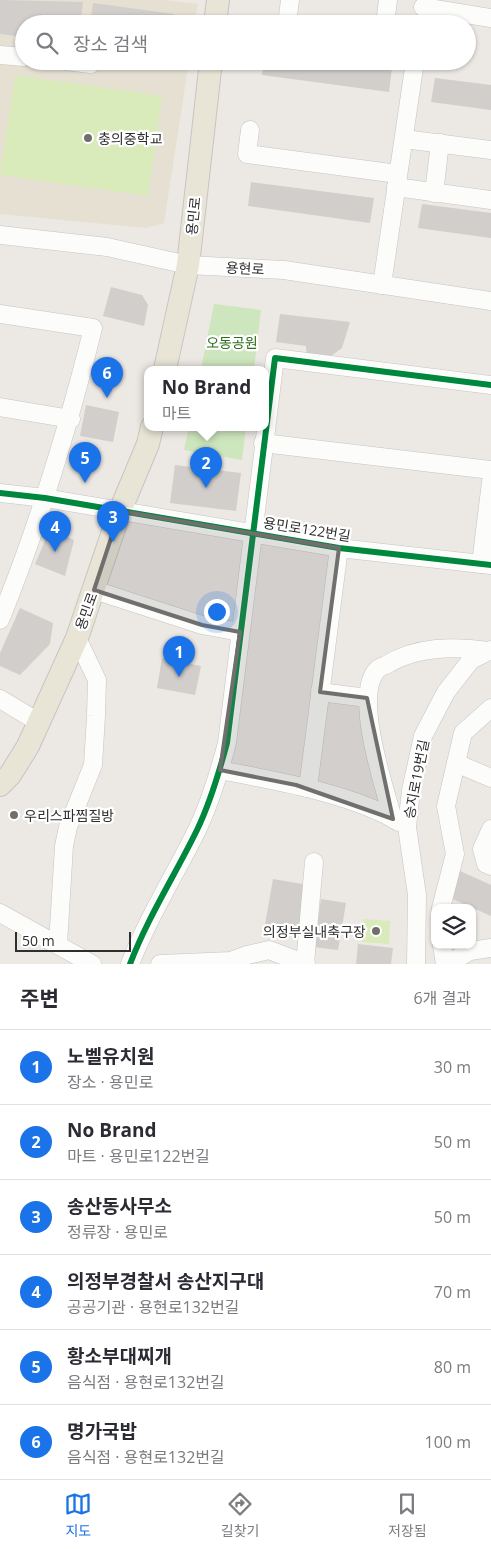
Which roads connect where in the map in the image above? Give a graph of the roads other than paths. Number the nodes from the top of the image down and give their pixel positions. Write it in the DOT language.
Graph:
graph roads {
  1 [pos="218,0"];
  2 [pos="290,0"];
  3 [pos="388,0"];
  4 [pos="422,10"];
  5 [pos="216,15"];
  6 [pos="288,15"];
  7 [pos="389,15"];
  8 [pos="465,15"];
  9 [pos="476,16"];
  10 [pos="491,18"];
  11 [pos="0,56"];
  12 [pos="15,57"];
  13 [pos="210,70"];
  14 [pos="414,70"];
  15 [pos="250,130"];
  16 [pos="404,139"];
  17 [pos="440,143"];
  18 [pos="491,150"];
  19 [pos="397,180"];
  20 [pos="434,193"];
  21 [pos="491,200"];
  22 [pos="0,235"];
  23 [pos="188,265"];
  24 [pos="382,285"];
  25 [pos="491,301"];
  26 [pos="0,314"];
  27 [pos="166,366"];
  28 [pos="491,385"];
  29 [pos="269,400"];
  30 [pos="0,407"];
  31 [pos="70,419"];
  32 [pos="151,431"];
  33 [pos="265,431"];
  34 [pos="263,443"];
  35 [pos="491,470"];
  36 [pos="491,482"];
  37 [pos="0,493"];
  38 [pos="45,498"];
  39 [pos="120,511"];
  40 [pos="251,533"];
  41 [pos="339,548"];
  42 [pos="486,564"];
  43 [pos="94,590"];
  44 [pos="4,601"];
  45 [pos="0,620"];
  46 [pos="240,632"];
  47 [pos="77,638"];
  48 [pos="490,651"];
  49 [pos="320,692"];
  50 [pos="367,698"];
  51 [pos="0,699"];
  52 [pos="491,708"];
  53 [pos="40,723"];
  54 [pos="456,763"];
  55 [pos="220,770"];
  56 [pos="491,778"];
  57 [pos="0,785"];
  58 [pos="308,788"];
  59 [pos="400,823"];
  60 [pos="491,829"];
  61 [pos="314,862"];
  62 [pos="491,866"];
  63 [pos="442,904"];
  64 [pos="0,912"];
  65 [pos="58,944"];
  66 [pos="491,948"];
  67 [pos="443,949"];
  68 [pos="92,964"];
  69 [pos="130,964"];
  70 [pos="160,964"];
  71 [pos="305,964"];
  72 [pos="416,964"];
  73 [pos="446,964"];
  1 -- 5 [label="main road"];
  2 -- 6 [label="street"];
  3 -- 7 [label="street"];
  4 -- 8 [label="street"];
  9 -- 10 [label="street"];
  11 -- 12 [label="street"];
  13 -- 23 [label="main road, 용민로"];
  14 -- 16 [label="street"];
  15 -- 19 [label="street"];
  16 -- 17 [label="street"];
  16 -- 19 [label="street"];
  17 -- 18 [label="street"];
  17 -- 20 [label="street"];
  19 -- 20 [label="street"];
  19 -- 24 [label="street"];
  20 -- 21 [label="street"];
  22 -- 23 [label="street, 용현로"];
  23 -- 24 [label="street, 용현로"];
  23 -- 27 [label="main road, 용민로"];
  24 -- 25 [label="street, 용현로"];
  26 -- 31 [label="street"];
  28 -- 29 [label="street"];
  30 -- 31 [label="street"];
  31 -- 38 [label="street"];
  32 -- 39 [label="main road, 용민로"];
  33 -- 34 [label="street"];
  34 -- 35 [label="street"];
  34 -- 40 [label="street"];
  36 -- 42 [label="street"];
  37 -- 38 [label="street, 용민로122번길"];
  38 -- 39 [label="street, 용민로122번길"];
  38 -- 44 [label="street"];
  39 -- 40 [label="street, 용민로122번길"];
  39 -- 43 [label="main road, 용민로"];
  40 -- 41 [label="street, 용민로122번길"];
  40 -- 46 [label="street"];
  41 -- 42 [label="street, 용민로122번길"];
  41 -- 49 [label="street"];
  43 -- 46 [label="street"];
  43 -- 47 [label="main road, 용민로"];
  44 -- 45 [label="street"];
  46 -- 55 [label="street"];
  47 -- 53 [label="main road, 용민로"];
  47 -- 65 [label="street"];
  48 -- 50 [label="street"];
  48 -- 59 [label="street, 승지로19번길"];
  49 -- 50 [label="street"];
  49 -- 58 [label="street"];
  50 -- 59 [label="street"];
  51 -- 53 [label="street"];
  52 -- 54 [label="street"];
  53 -- 57 [label="main road, 용민로"];
  54 -- 56 [label="street"];
  54 -- 63 [label="street"];
  55 -- 58 [label="street"];
  55 -- 69 [label="street"];
  58 -- 59 [label="street"];
  59 -- 72 [label="street, 승지로19번길"];
  60 -- 62 [label="street"];
  61 -- 71 [label="street"];
  64 -- 65 [label="street"];
  65 -- 68 [label="street"];
  66 -- 73 [label="street"];
  67 -- 73 [label="street"];
  70 -- 71 [label="street"];
}
